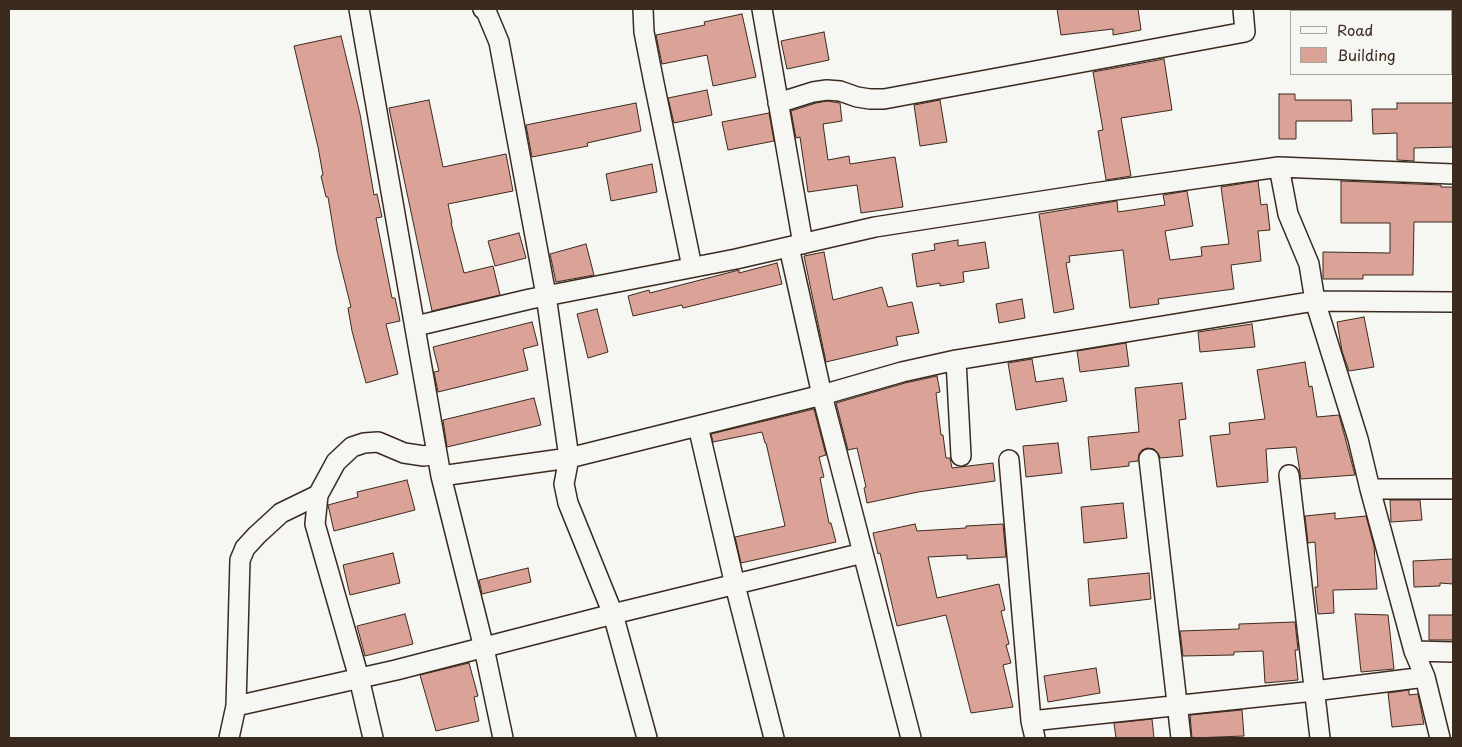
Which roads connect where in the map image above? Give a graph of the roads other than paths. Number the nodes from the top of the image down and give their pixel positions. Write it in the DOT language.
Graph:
graph roads {
  1 [pos="359,9"];
  2 [pos="483,9"];
  3 [pos="643,9"];
  4 [pos="762,9"];
  5 [pos="1243,9"];
  6 [pos="778,103"];
  7 [pos="1279,167"];
  8 [pos="1453,174"];
  9 [pos="796,245"];
  10 [pos="692,267"];
  11 [pos="546,296"];
  12 [pos="1315,301"];
  13 [pos="1453,302"];
  14 [pos="416,326"];
  15 [pos="956,360"];
  16 [pos="822,395"];
  17 [pos="698,426"];
  18 [pos="437,454"];
  19 [pos="961,456"];
  20 [pos="569,458"];
  21 [pos="1149,459"];
  22 [pos="1009,460"];
  23 [pos="1289,475"];
  24 [pos="441,476"];
  25 [pos="1370,489"];
  26 [pos="1453,489"];
  27 [pos="318,495"];
  28 [pos="863,553"];
  29 [pos="735,585"];
  30 [pos="613,614"];
  31 [pos="484,648"];
  32 [pos="1414,650"];
  33 [pos="1453,652"];
  34 [pos="359,678"];
  35 [pos="1425,678"];
  36 [pos="1314,691"];
  37 [pos="236,706"];
  38 [pos="1176,706"];
  39 [pos="1033,730"];
  40 [pos="230,738"];
  41 [pos="373,738"];
  42 [pos="503,738"];
  43 [pos="647,738"];
  44 [pos="774,738"];
  45 [pos="910,738"];
  46 [pos="1181,738"];
  47 [pos="1320,738"];
  48 [pos="1440,738"];
  1 -- 14 [label="street"];
  2 -- 11 [label="street"];
  3 -- 10 [label="street"];
  4 -- 6 [label="street"];
  5 -- 6 [label="street"];
  6 -- 9 [label="street"];
  7 -- 8 [label="street"];
  7 -- 9 [label="street"];
  7 -- 12 [label="street"];
  9 -- 10 [label="street"];
  9 -- 16 [label="street"];
  10 -- 11 [label="street"];
  11 -- 14 [label="street"];
  11 -- 20 [label="street"];
  12 -- 13 [label="street"];
  12 -- 15 [label="street"];
  12 -- 25 [label="street"];
  14 -- 18 [label="street"];
  15 -- 16 [label="street"];
  15 -- 19 [label="street"];
  16 -- 17 [label="street"];
  16 -- 28 [label="street"];
  17 -- 20 [label="street"];
  17 -- 29 [label="street"];
  18 -- 24 [label="street"];
  18 -- 27 [label="street"];
  20 -- 24 [label="street"];
  20 -- 30 [label="street"];
  21 -- 38 [label="street"];
  22 -- 39 [label="street"];
  23 -- 36 [label="street"];
  24 -- 31 [label="street"];
  25 -- 26 [label="street"];
  25 -- 32 [label="street"];
  27 -- 34 [label="street"];
  27 -- 37 [label="street"];
  28 -- 29 [label="street"];
  28 -- 45 [label="street"];
  29 -- 30 [label="street"];
  29 -- 44 [label="street"];
  30 -- 31 [label="street"];
  30 -- 43 [label="street"];
  31 -- 34 [label="street"];
  31 -- 42 [label="street"];
  32 -- 33 [label="street"];
  32 -- 35 [label="street"];
  34 -- 37 [label="street"];
  34 -- 41 [label="street"];
  35 -- 36 [label="street"];
  35 -- 48 [label="street"];
  36 -- 38 [label="street"];
  36 -- 47 [label="street"];
  37 -- 40 [label="street"];
  38 -- 39 [label="street"];
  38 -- 46 [label="street"];
}
